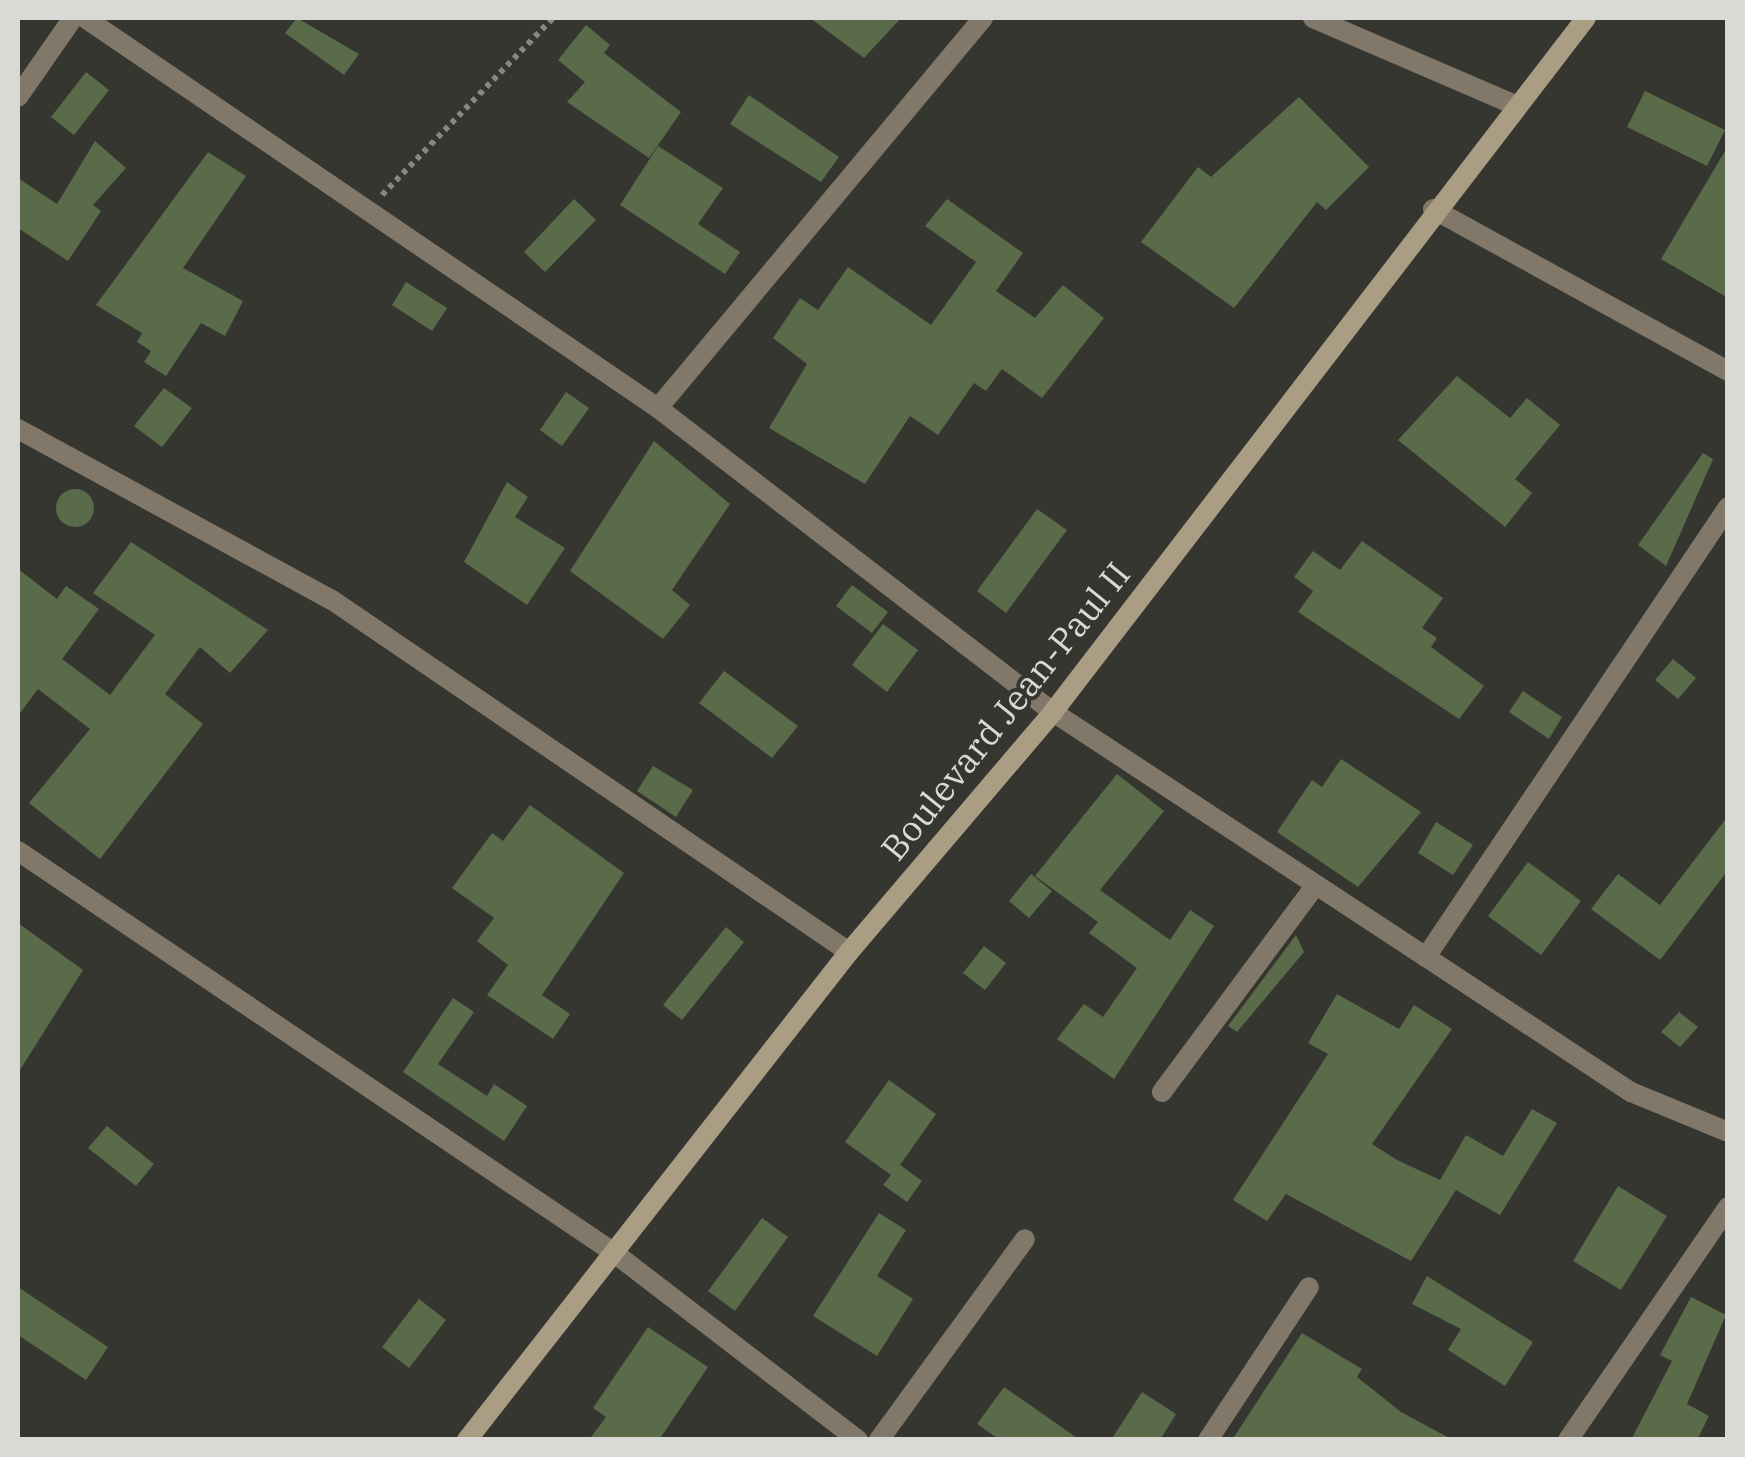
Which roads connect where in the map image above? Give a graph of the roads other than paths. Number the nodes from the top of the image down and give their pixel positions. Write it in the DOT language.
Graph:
graph roads {
  1 [pos="72,18"];
  2 [pos="85,18"];
  3 [pos="982,18"];
  4 [pos="1314,18"];
  5 [pos="1586,18"];
  6 [pos="18,98"];
  7 [pos="1515,104"];
  8 [pos="1433,208"];
  9 [pos="1728,371"];
  10 [pos="658,408"];
  11 [pos="18,430"];
  12 [pos="1728,506"];
  13 [pos="1053,712"];
  14 [pos="18,851"];
  15 [pos="1316,885"];
  16 [pos="849,952"];
  17 [pos="1426,958"];
  18 [pos="1162,1092"];
  19 [pos="1724,1125"];
  20 [pos="1728,1207"];
  21 [pos="1025,1239"];
  22 [pos="613,1252"];
  23 [pos="1309,1287"];
  24 [pos="467,1440"];
  25 [pos="858,1440"];
  26 [pos="879,1440"];
  27 [pos="1208,1440"];
  28 [pos="1568,1440"];
  1 -- 6 [label="street"];
  2 -- 10 [label="street"];
  3 -- 10 [label="street"];
  4 -- 7 [label="street"];
  5 -- 7 [label="main road, Boulevard Jean-Paul II"];
  7 -- 8 [label="main road, Boulevard Jean-Paul II"];
  8 -- 9 [label="street"];
  8 -- 13 [label="main road, Boulevard Jean-Paul II"];
  10 -- 13 [label="street"];
  11 -- 16 [label="street"];
  12 -- 17 [label="street"];
  13 -- 15 [label="street"];
  13 -- 16 [label="main road, Boulevard Jean-Paul II"];
  14 -- 22 [label="street"];
  15 -- 17 [label="street"];
  15 -- 18 [label="street"];
  16 -- 22 [label="main road, Boulevard Jean-Paul II"];
  17 -- 19 [label="street"];
  20 -- 28 [label="street"];
  21 -- 26 [label="street"];
  22 -- 24 [label="main road, Boulevard Jean-Paul II"];
  22 -- 25 [label="street"];
  23 -- 27 [label="street"];
}
